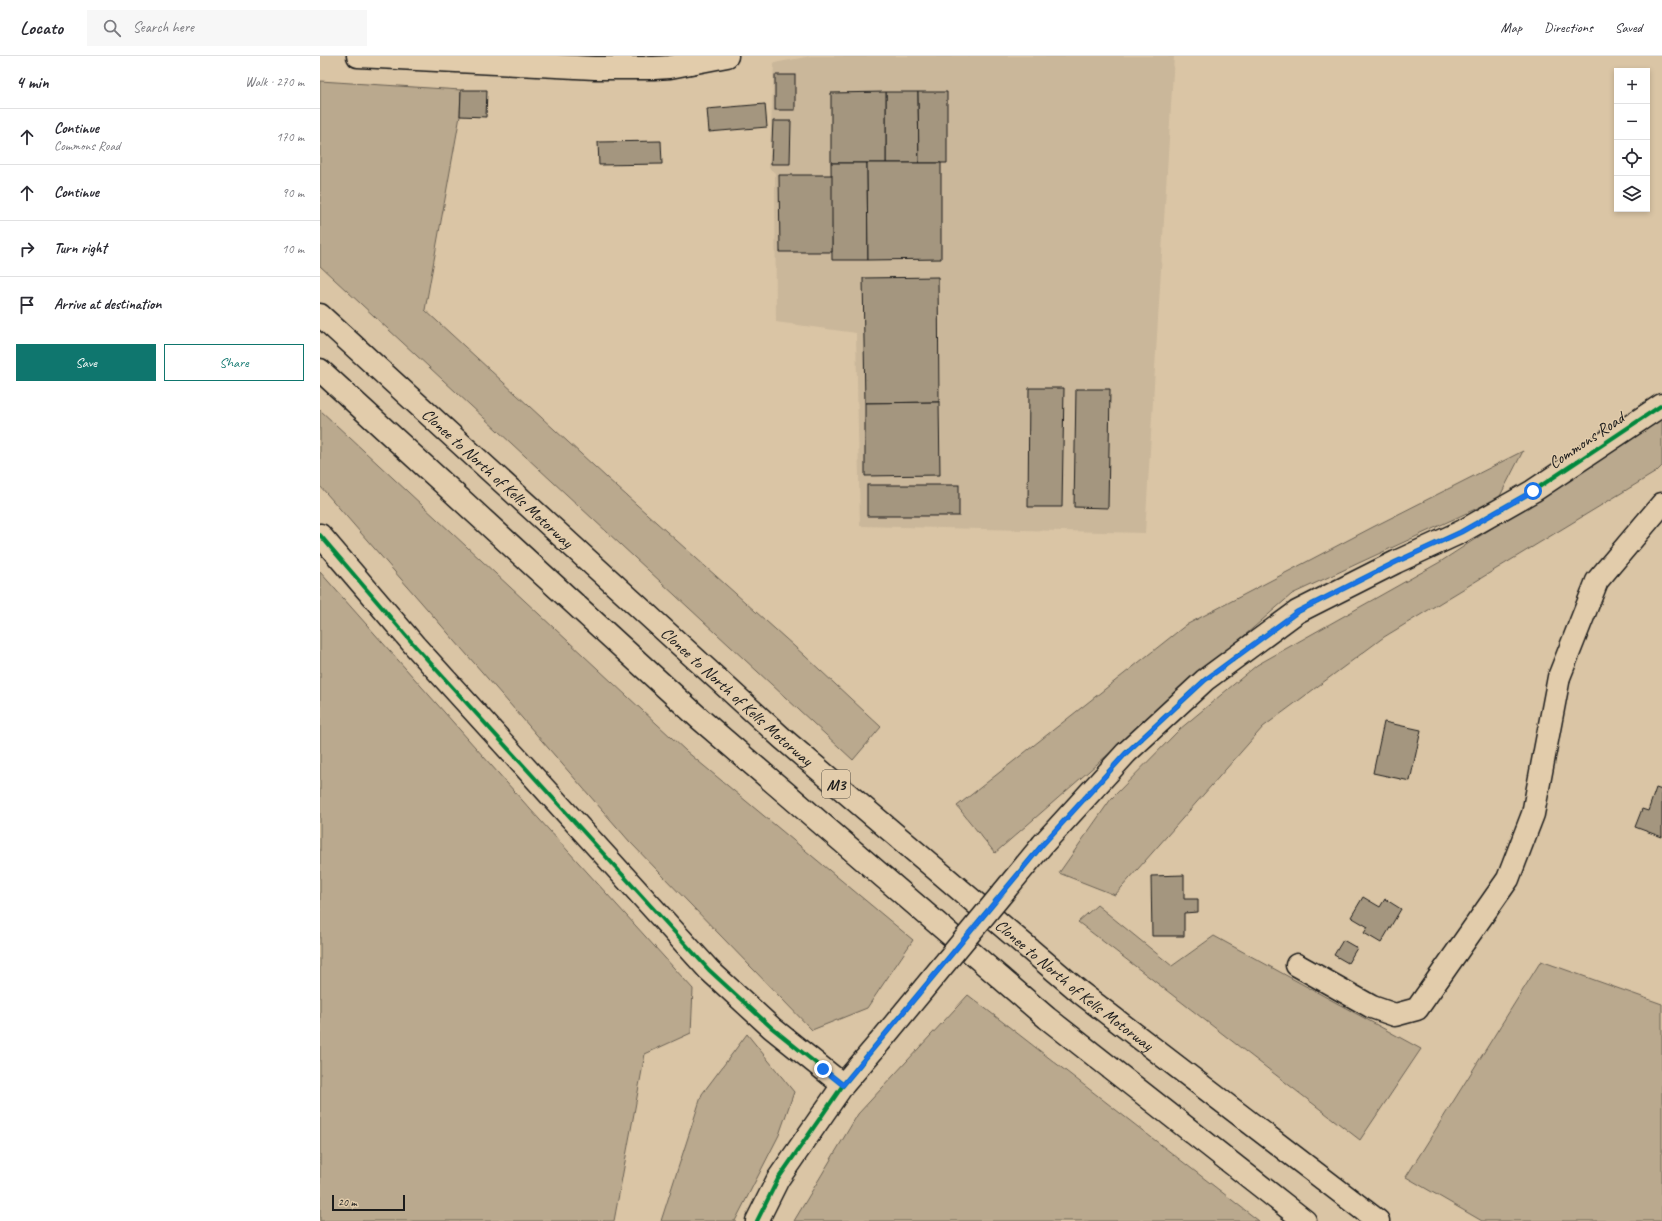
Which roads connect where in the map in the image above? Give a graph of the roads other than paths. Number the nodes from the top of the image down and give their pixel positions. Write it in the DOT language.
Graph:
graph roads {
  1 [pos="358,56"];
  2 [pos="727,56"];
  3 [pos="320,315"];
  4 [pos="320,370"];
  5 [pos="1662,404"];
  6 [pos="1662,504"];
  7 [pos="320,535"];
  8 [pos="1297,965"];
  9 [pos="843,1085"];
  10 [pos="757,1221"];
  11 [pos="1305,1221"];
  12 [pos="1378,1221"];
  1 -- 2 [label="main road"];
  3 -- 12 [label="main road, Clonee to North of Kells Motorway / M3"];
  4 -- 11 [label="main road, M3"];
  5 -- 9 [label="main road, Commons Road, bridge"];
  6 -- 8 [label="main road"];
  7 -- 9 [label="main road"];
  9 -- 10 [label="main road, Commons Road"];
}
